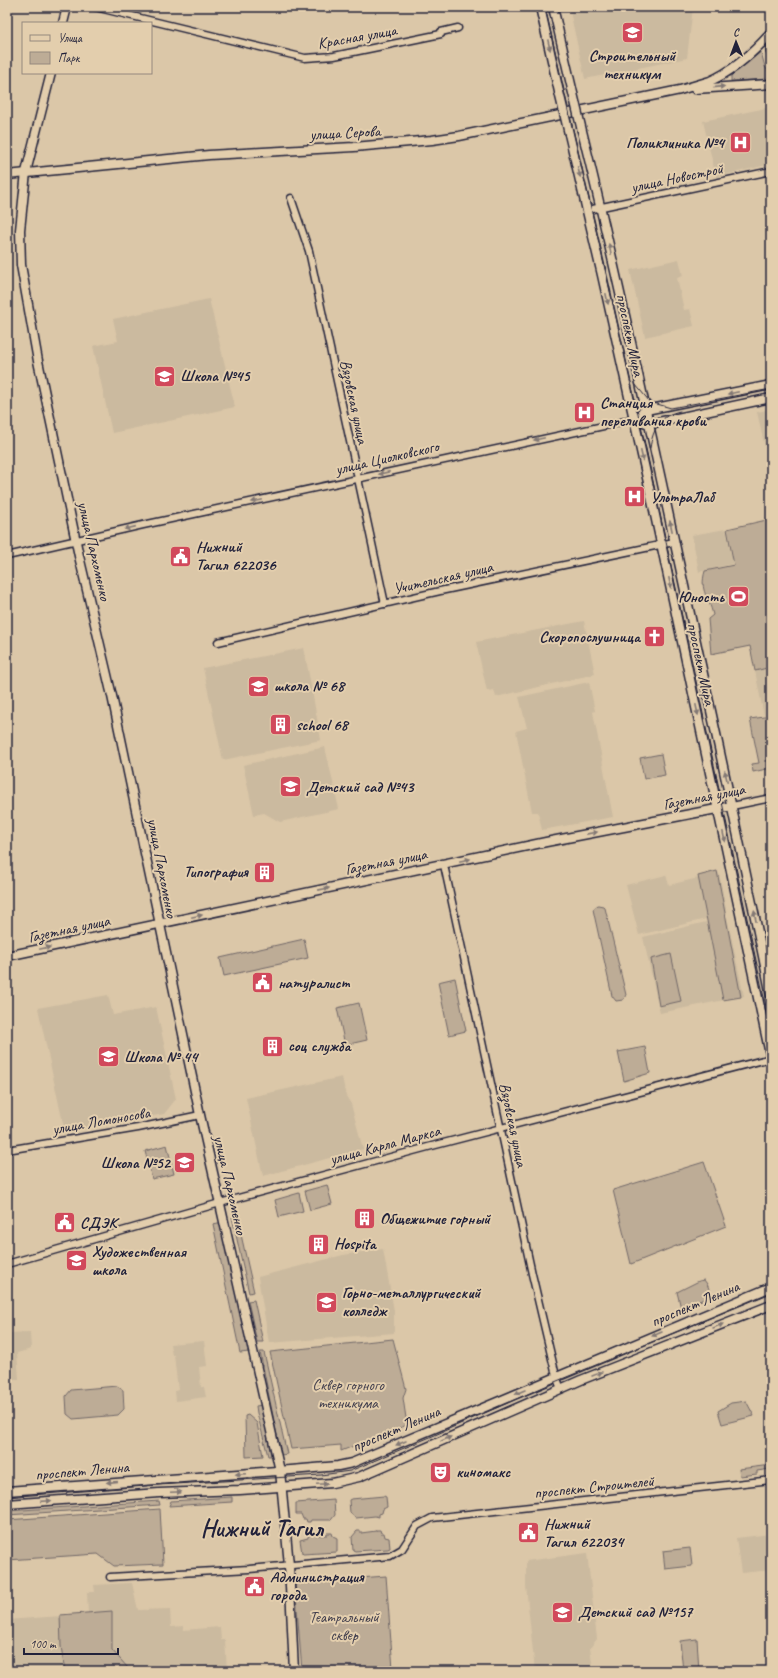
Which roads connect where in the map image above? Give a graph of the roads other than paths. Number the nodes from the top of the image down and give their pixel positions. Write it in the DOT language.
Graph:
graph roads {
  1 [pos="67,7"];
  2 [pos="95,7"];
  3 [pos="540,7"];
  4 [pos="553,7"];
  5 [pos="63,22"];
  6 [pos="458,28"];
  7 [pos="771,33"];
  8 [pos="771,47"];
  9 [pos="771,52"];
  10 [pos="51,74"];
  11 [pos="771,84"];
  12 [pos="680,90"];
  13 [pos="771,171"];
  14 [pos="26,172"];
  15 [pos="7,175"];
  16 [pos="291,198"];
  17 [pos="600,207"];
  18 [pos="588,210"];
  19 [pos="771,385"];
  20 [pos="771,398"];
  21 [pos="646,410"];
  22 [pos="633,418"];
  23 [pos="649,424"];
  24 [pos="358,480"];
  25 [pos="76,540"];
  26 [pos="674,542"];
  27 [pos="661,545"];
  28 [pos="7,556"];
  29 [pos="385,604"];
  30 [pos="218,642"];
  31 [pos="771,798"];
  32 [pos="732,806"];
  33 [pos="718,809"];
  34 [pos="444,865"];
  35 [pos="159,924"];
  36 [pos="7,956"];
  37 [pos="771,996"];
  38 [pos="771,1058"];
  39 [pos="200,1115"];
  40 [pos="500,1128"];
  41 [pos="7,1150"];
  42 [pos="220,1203"];
  43 [pos="7,1264"];
  44 [pos="771,1287"];
  45 [pos="771,1305"];
  46 [pos="556,1376"];
  47 [pos="561,1389"];
  48 [pos="280,1471"];
  49 [pos="771,1480"];
  50 [pos="283,1486"];
  51 [pos="7,1491"];
  52 [pos="7,1504"];
  53 [pos="289,1565"];
  54 [pos="110,1577"];
  55 [pos="294,1671"];
  1 -- 5 [label="main road"];
  2 -- 6 [label="street, Красная улица"];
  3 -- 18 [label="main road, проспект Мира, one-way, bridge"];
  4 -- 17 [label="main road, проспект Мира, bridge"];
  7 -- 12 [label="main road"];
  8 -- 9 [label="main road"];
  10 -- 14 [label="main road, улица Пархоменко"];
  12 -- 11 [label="main road, one-way"];
  12 -- 14 [label="main road, улица Серова"];
  13 -- 17 [label="street, улица Новострой"];
  14 -- 15 [label="main road, улица Серова"];
  14 -- 25 [label="main road, улица Пархоменко"];
  16 -- 24 [label="street, Вязовская улица"];
  17 -- 18 [label="street, улица Новострой"];
  21 -- 17 [label="main road, проспект Мира, one-way"];
  18 -- 22 [label="main road, проспект Мира, one-way"];
  19 -- 21 [label="main road, улица Циолковского, one-way"];
  20 -- 23 [label="main road"];
  21 -- 22 [label="main road, улица Циолковского"];
  21 -- 23 [label="main road, проспект Мира"];
  22 -- 23 [label="main road"];
  22 -- 24 [label="street, улица Циолковского, one-way"];
  22 -- 27 [label="main road, проспект Мира, one-way"];
  26 -- 23 [label="main road, проспект Мира, one-way"];
  24 -- 25 [label="street, улица Циолковского, one-way"];
  24 -- 29 [label="street, Вязовская улица"];
  25 -- 28 [label="street, улица Циолковского"];
  25 -- 35 [label="main road, улица Пархоменко"];
  26 -- 27 [label="street, Учительская улица"];
  32 -- 26 [label="main road, проспект Мира, one-way"];
  27 -- 29 [label="street, Учительская улица"];
  27 -- 33 [label="main road, проспект Мира, one-way"];
  29 -- 30 [label="street, Учительская улица"];
  31 -- 32 [label="street, Газетная улица"];
  32 -- 33 [label="main road, Газетная улица"];
  37 -- 32 [label="main road, проспект Мира, one-way"];
  34 -- 33 [label="main road, Газетная улица, one-way"];
  33 -- 38 [label="main road, проспект Мира, one-way"];
  35 -- 34 [label="main road, Газетная улица, one-way"];
  34 -- 40 [label="street, Вязовская улица"];
  36 -- 35 [label="main road, Газетная улица, one-way"];
  35 -- 39 [label="main road, улица Пархоменко"];
  38 -- 40 [label="street, улица Карла Маркса"];
  39 -- 41 [label="street, улица Ломоносова"];
  39 -- 42 [label="main road, улица Пархоменко"];
  40 -- 42 [label="street, улица Карла Маркса"];
  40 -- 46 [label="street, Вязовская улица"];
  42 -- 43 [label="street, улица Карла Маркса"];
  42 -- 48 [label="main road, улица Пархоменко"];
  44 -- 46 [label="main road, проспект Ленина, one-way"];
  47 -- 45 [label="main road, проспект Ленина, one-way"];
  46 -- 47 [label="street, Вязовская улица"];
  46 -- 48 [label="main road, проспект Ленина, one-way"];
  50 -- 47 [label="main road, проспект Ленина, one-way"];
  48 -- 50 [label="main road, улица Пархоменко"];
  48 -- 51 [label="main road, проспект Ленина, one-way"];
  49 -- 53 [label="street, проспект Строителей"];
  52 -- 50 [label="main road, проспект Ленина, one-way"];
  50 -- 53 [label="main road, улица Пархоменко"];
  53 -- 54 [label="street"];
  53 -- 55 [label="main road, улица Пархоменко"];
}
